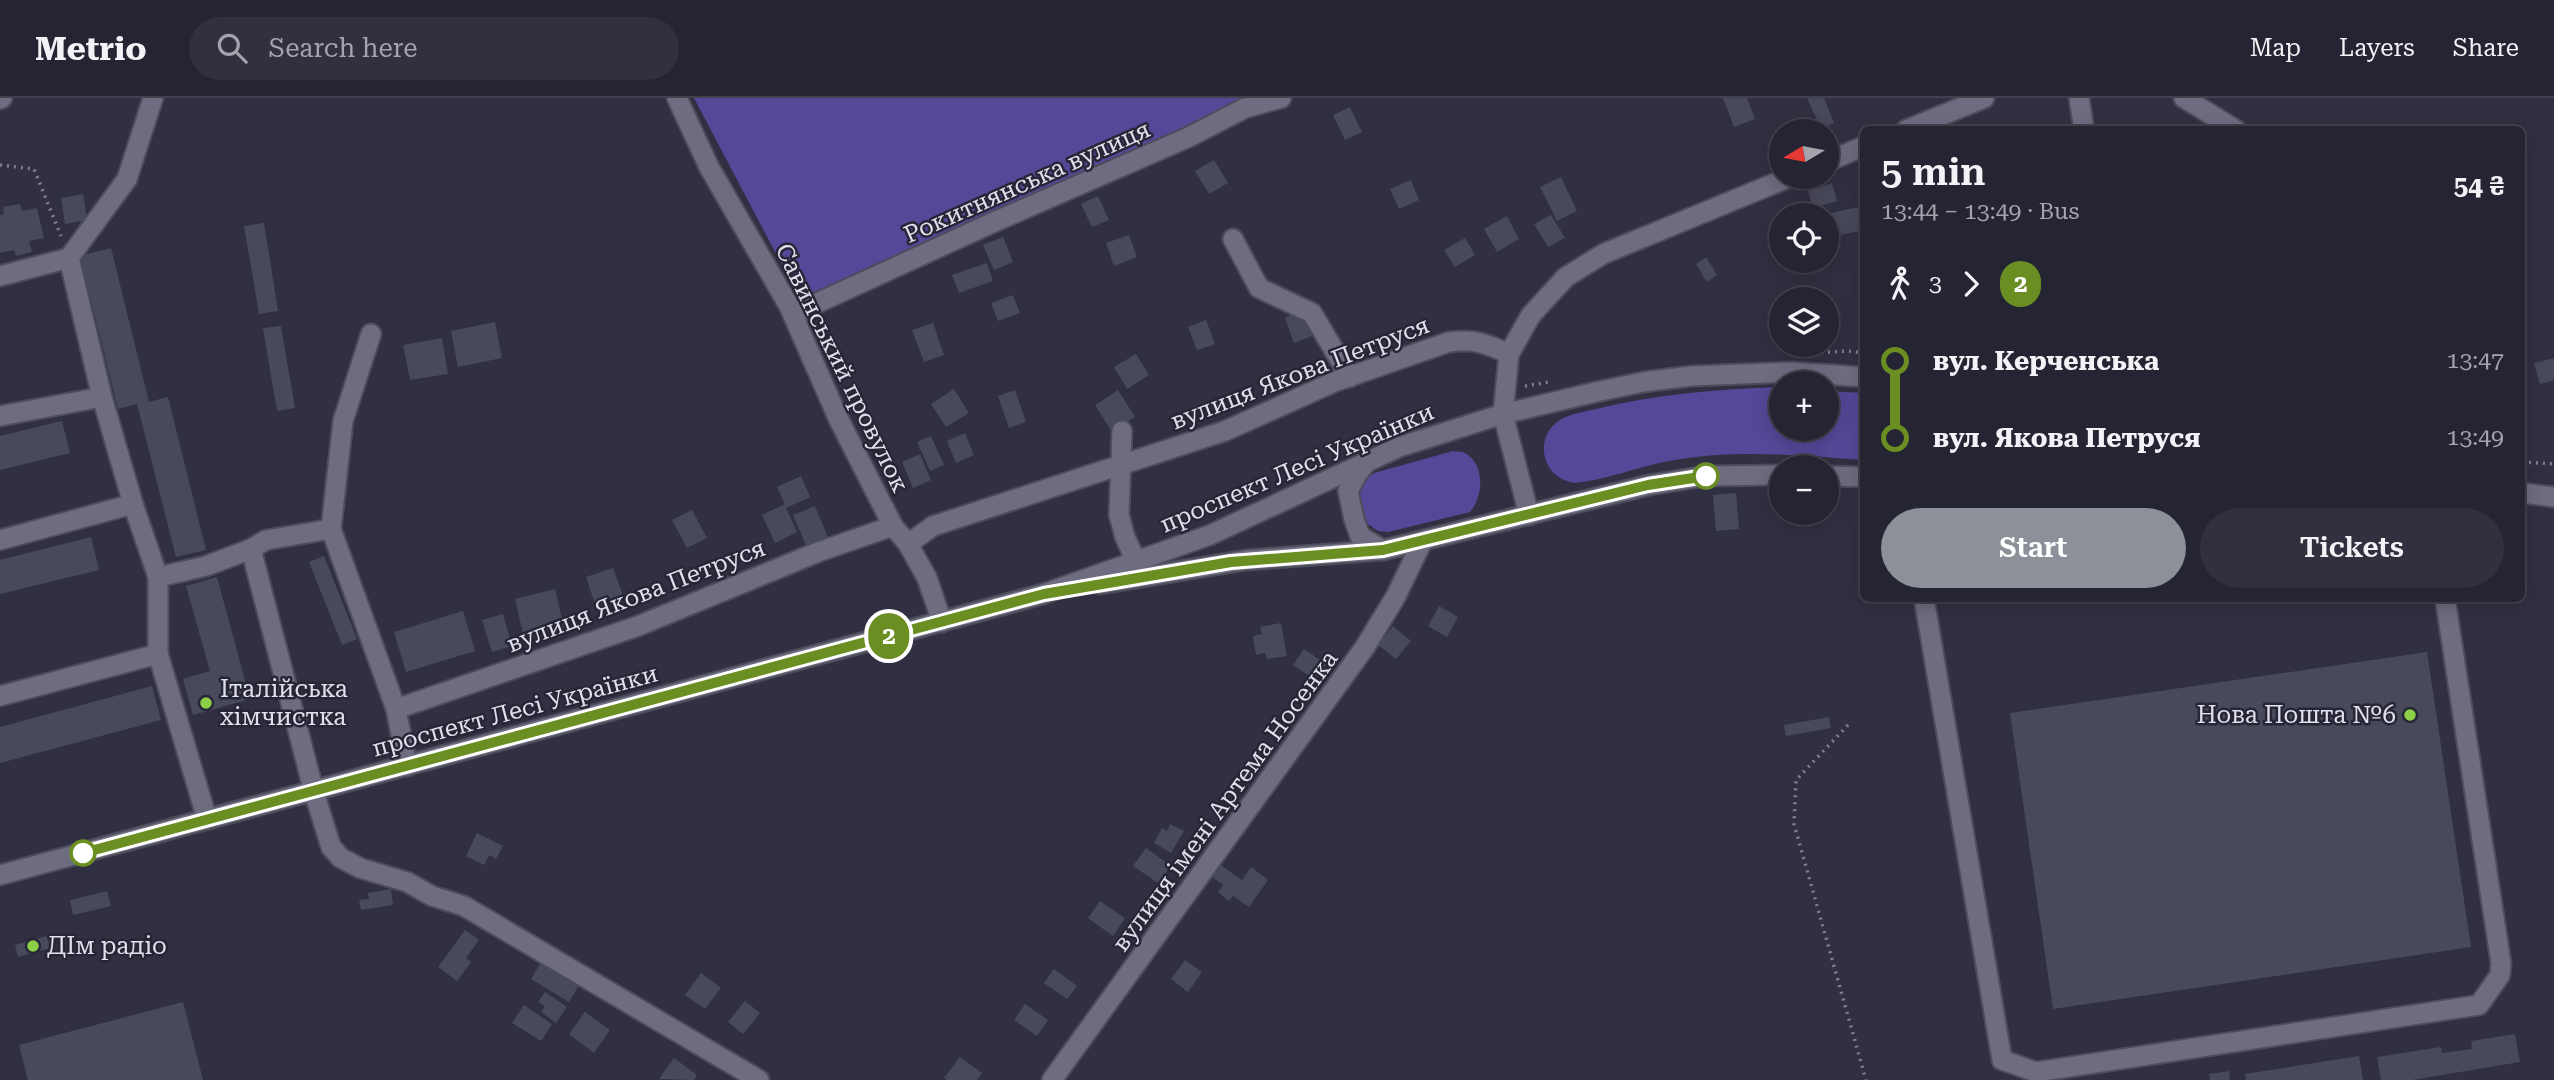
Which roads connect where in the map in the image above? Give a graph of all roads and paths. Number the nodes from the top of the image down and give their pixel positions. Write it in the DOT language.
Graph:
graph roads {
  1 [pos="153,98"];
  2 [pos="677,98"];
  3 [pos="1281,98"];
  4 [pos="1984,98"];
  5 [pos="2079,98"];
  6 [pos="2184,98"];
  7 [pos="1916,126"];
  8 [pos="2083,126"];
  9 [pos="2230,126"];
  10 [pos="1860,148"];
  11 [pos="1839,157"];
  12 [pos="0,165"];
  13 [pos="1769,186"];
  14 [pos="1233,239"];
  15 [pos="69,258"];
  16 [pos="0,276"];
  17 [pos="793,314"];
  18 [pos="370,334"];
  19 [pos="1508,354"];
  20 [pos="1350,377"];
  21 [pos="1860,377"];
  22 [pos="102,397"];
  23 [pos="1503,414"];
  24 [pos="0,416"];
  25 [pos="1122,431"];
  26 [pos="1372,458"];
  27 [pos="2525,462"];
  28 [pos="2554,464"];
  29 [pos="1121,465"];
  30 [pos="1769,475"];
  31 [pos="1839,476"];
  32 [pos="1860,477"];
  33 [pos="2525,494"];
  34 [pos="2554,496"];
  35 [pos="133,504"];
  36 [pos="1529,515"];
  37 [pos="893,526"];
  38 [pos="331,529"];
  39 [pos="0,540"];
  40 [pos="1422,542"];
  41 [pos="908,544"];
  42 [pos="251,550"];
  43 [pos="1383,550"];
  44 [pos="1136,561"];
  45 [pos="158,577"];
  46 [pos="1044,594"];
  47 [pos="1925,602"];
  48 [pos="2446,602"];
  49 [pos="942,622"];
  50 [pos="158,654"];
  51 [pos="0,696"];
  52 [pos="396,709"];
  53 [pos="1848,725"];
  54 [pos="407,766"];
  55 [pos="314,792"];
  56 [pos="207,819"];
  57 [pos="0,875"];
  58 [pos="759,1080"];
  59 [pos="1052,1080"];
  60 [pos="1866,1080"];
  1 -- 15 [label="street"];
  2 -- 17 [label="street, Савинський провулок"];
  3 -- 17 [label="street, Рокитнянська вулиця"];
  4 -- 7 [label="street"];
  5 -- 8 [label="street"];
  6 -- 9 [label="street"];
  10 -- 11 [label="street"];
  12 -- 15 [label="path"];
  13 -- 19 [label="street"];
  14 -- 20 [label="street"];
  15 -- 16 [label="street"];
  15 -- 22 [label="street"];
  17 -- 37 [label="street, Савинський провулок"];
  18 -- 38 [label="street"];
  19 -- 20 [label="street, вулиця Якова Петруся"];
  19 -- 23 [label="street"];
  20 -- 29 [label="street, вулиця Якова Петруся"];
  21 -- 23 [label="street, проспект Лесі Українки"];
  22 -- 24 [label="street"];
  22 -- 35 [label="street"];
  23 -- 26 [label="street, проспект Лесі Українки"];
  23 -- 36 [label="street"];
  25 -- 29 [label="street"];
  26 -- 43 [label="street"];
  26 -- 44 [label="street, проспект Лесі Українки"];
  27 -- 28 [label="path"];
  29 -- 41 [label="street, вулиця Якова Петруся"];
  29 -- 44 [label="street"];
  30 -- 36 [label="street, проспект Лесі Українки"];
  31 -- 32 [label="street"];
  33 -- 34 [label="street"];
  35 -- 39 [label="street"];
  35 -- 45 [label="street"];
  36 -- 40 [label="street, проспект Лесі Українки"];
  37 -- 41 [label="street, Савинський провулок"];
  37 -- 52 [label="street, вулиця Якова Петруся"];
  38 -- 42 [label="street"];
  38 -- 52 [label="street"];
  40 -- 43 [label="street, проспект Лесі Українки"];
  40 -- 59 [label="street, вулиця імені Артема Носенка"];
  41 -- 49 [label="street, Савинський провулок"];
  42 -- 45 [label="street"];
  42 -- 55 [label="street"];
  43 -- 46 [label="street, проспект Лесі Українки"];
  44 -- 46 [label="street, проспект Лесі Українки"];
  45 -- 50 [label="street"];
  46 -- 49 [label="street, проспект Лесі Українки"];
  47 -- 48 [label="street"];
  49 -- 54 [label="street, проспект Лесі Українки"];
  50 -- 51 [label="street"];
  50 -- 56 [label="street"];
  52 -- 54 [label="street"];
  53 -- 60 [label="path"];
  54 -- 55 [label="street, проспект Лесі Українки"];
  55 -- 56 [label="street, проспект Лесі Українки"];
  55 -- 58 [label="street"];
  56 -- 57 [label="street, проспект Лесі Українки"];
}
